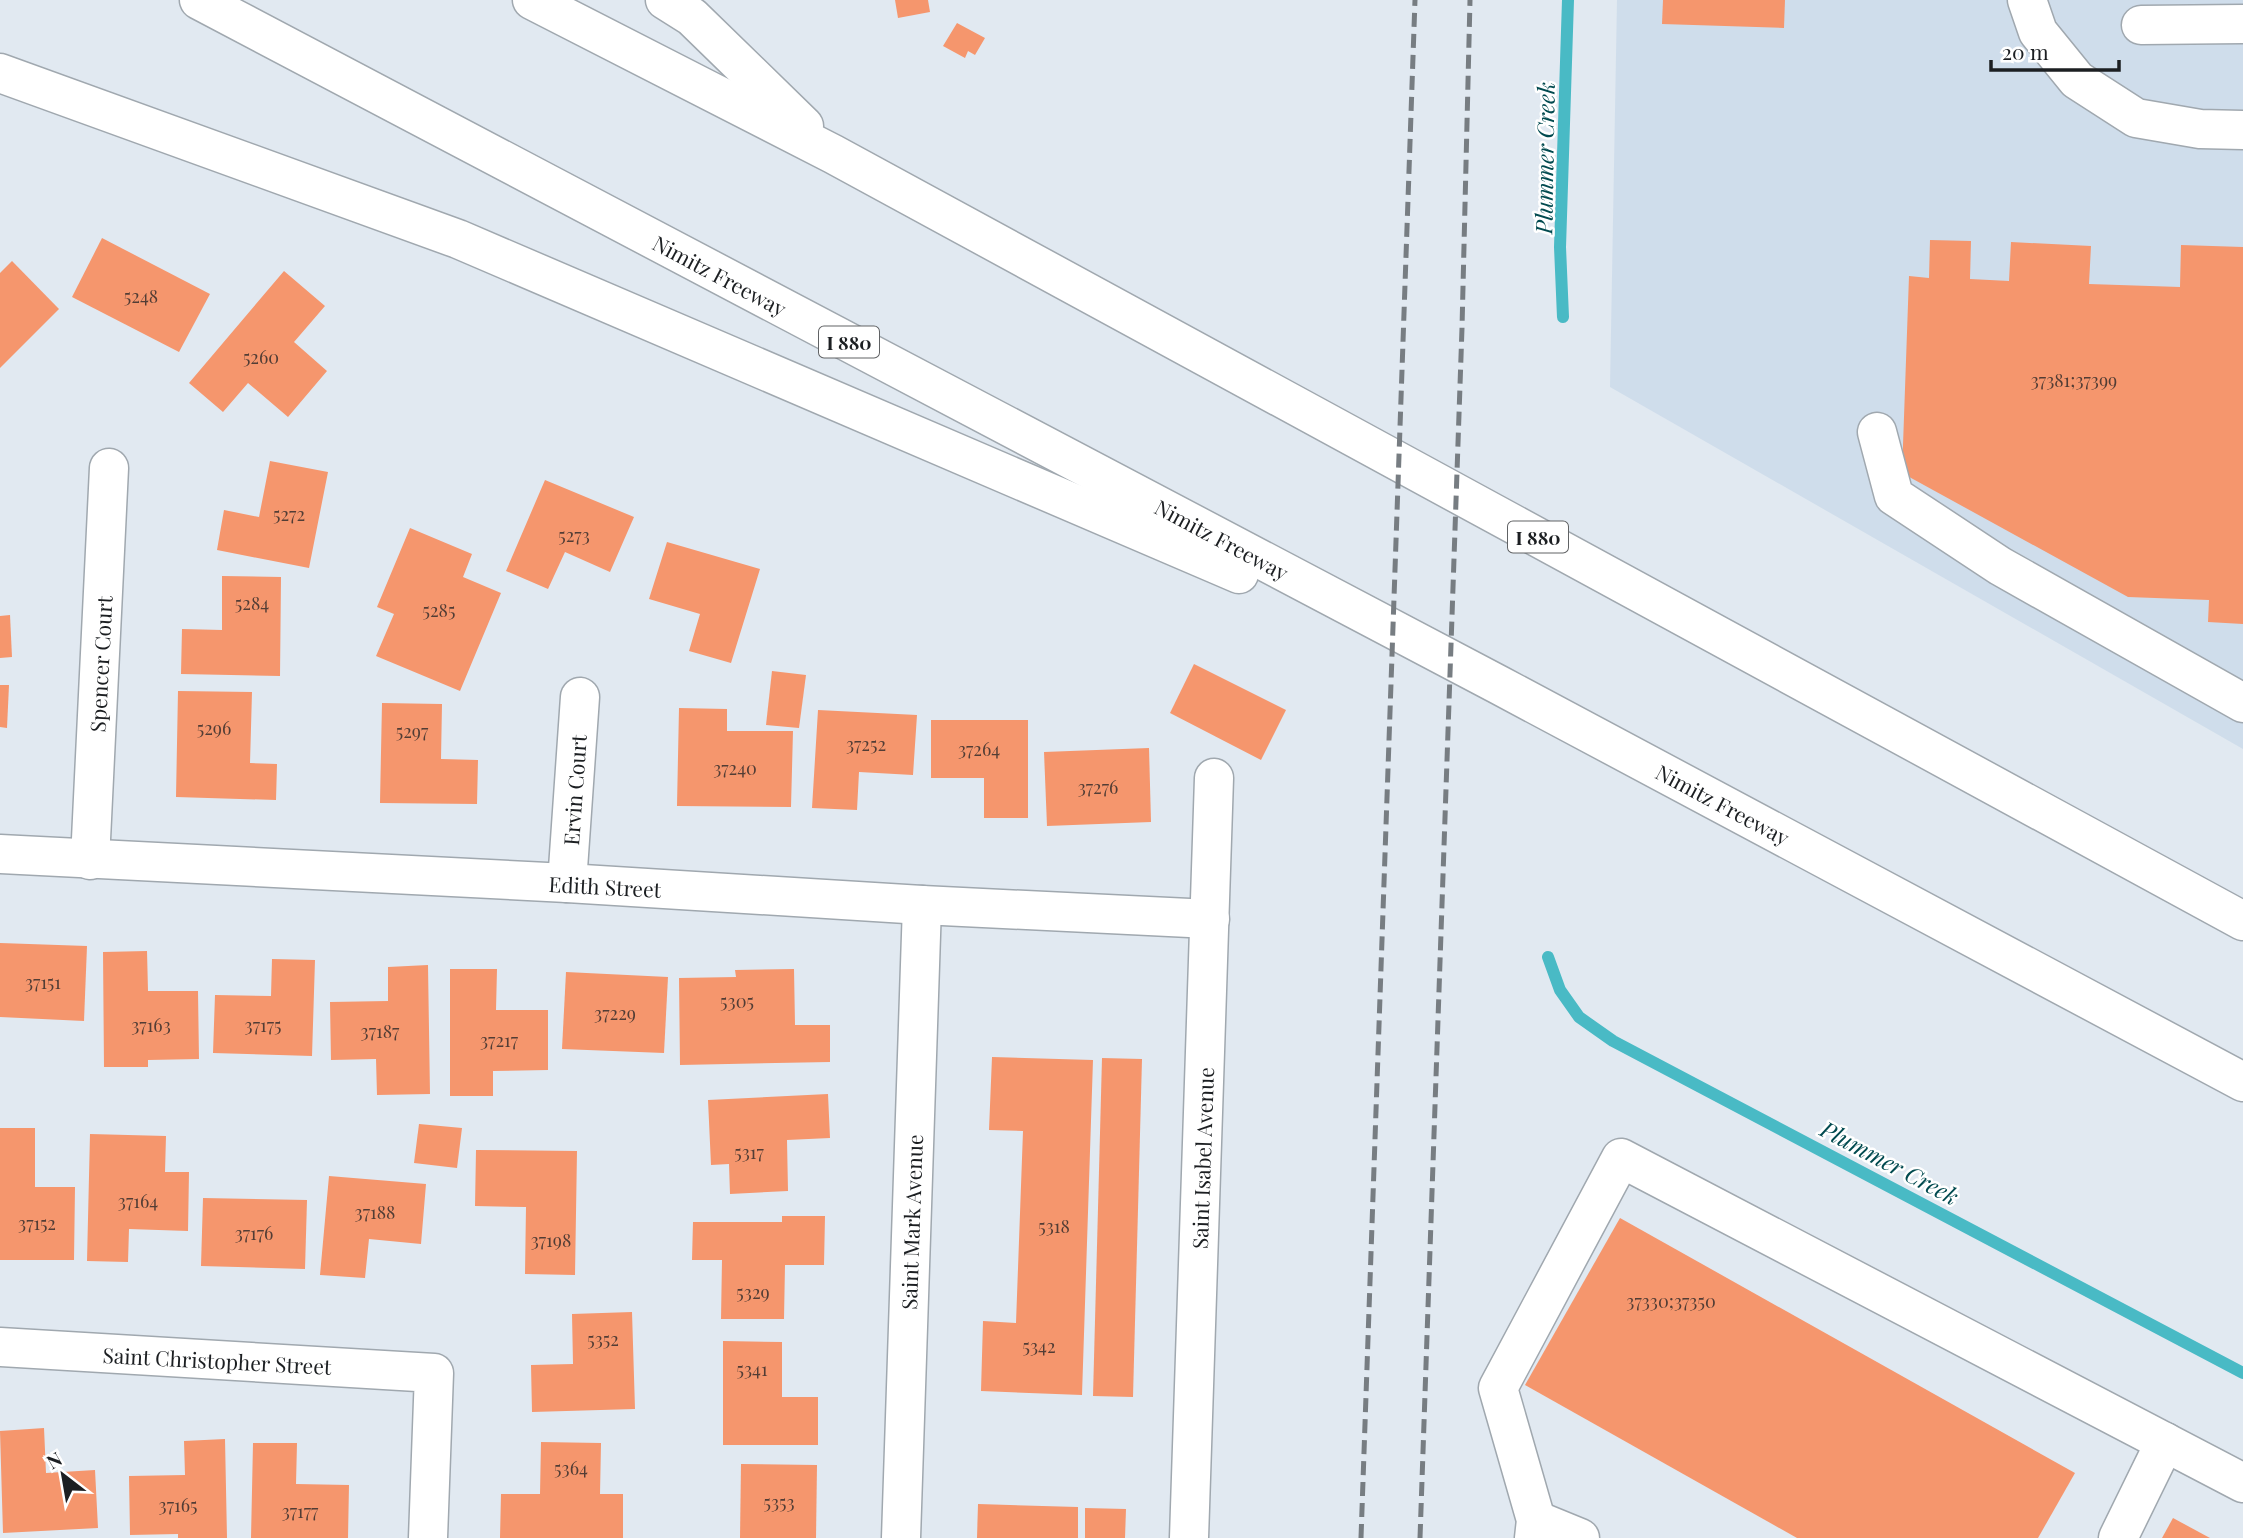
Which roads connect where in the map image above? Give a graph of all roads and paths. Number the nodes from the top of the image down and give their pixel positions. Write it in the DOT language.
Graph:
graph roads {
  1 [pos="199,0"];
  2 [pos="532,0"];
  3 [pos="666,0"];
  4 [pos="2028,0"];
  5 [pos="2243,24"];
  6 [pos="2141,25"];
  7 [pos="0,73"];
  8 [pos="2243,130"];
  9 [pos="833,154"];
  10 [pos="1877,432"];
  11 [pos="109,468"];
  12 [pos="1499,685"];
  13 [pos="580,697"];
  14 [pos="2243,702"];
  15 [pos="1214,778"];
  16 [pos="0,854"];
  17 [pos="90,860"];
  18 [pos="567,883"];
  19 [pos="922,905"];
  20 [pos="1210,919"];
  21 [pos="2243,921"];
  22 [pos="2243,1082"];
  23 [pos="0,1347"];
  24 [pos="2165,1442"];
  25 [pos="2243,1483"];
  26 [pos="1535,1529"];
  27 [pos="428,1538"];
  28 [pos="901,1538"];
  29 [pos="1189,1538"];
  30 [pos="1580,1538"];
  31 [pos="2118,1538"];
  1 -- 12 [label="main road, Nimitz Freeway / I 880"];
  2 -- 9 [label="main road, I 880"];
  3 -- 9 [label="main road"];
  4 -- 8 [label="main road"];
  5 -- 6 [label="main road"];
  7 -- 12 [label="main road"];
  9 -- 21 [label="main road, I 880"];
  10 -- 14 [label="main road"];
  11 -- 17 [label="main road, Spencer Court"];
  12 -- 22 [label="main road, Nimitz Freeway / I 880"];
  13 -- 18 [label="main road, Ervin Court"];
  15 -- 20 [label="main road, Saint Isabel Avenue"];
  16 -- 17 [label="main road, Edith Street"];
  17 -- 18 [label="main road, Edith Street"];
  18 -- 19 [label="main road, Edith Street"];
  19 -- 20 [label="main road, Edith Street"];
  19 -- 28 [label="main road, Saint Mark Avenue"];
  20 -- 29 [label="main road, Saint Isabel Avenue"];
  23 -- 27 [label="main road, Saint Christopher Street"];
  24 -- 25 [label="main road"];
  24 -- 26 [label="main road"];
  24 -- 31 [label="main road"];
  26 -- 30 [label="main road"];
}
